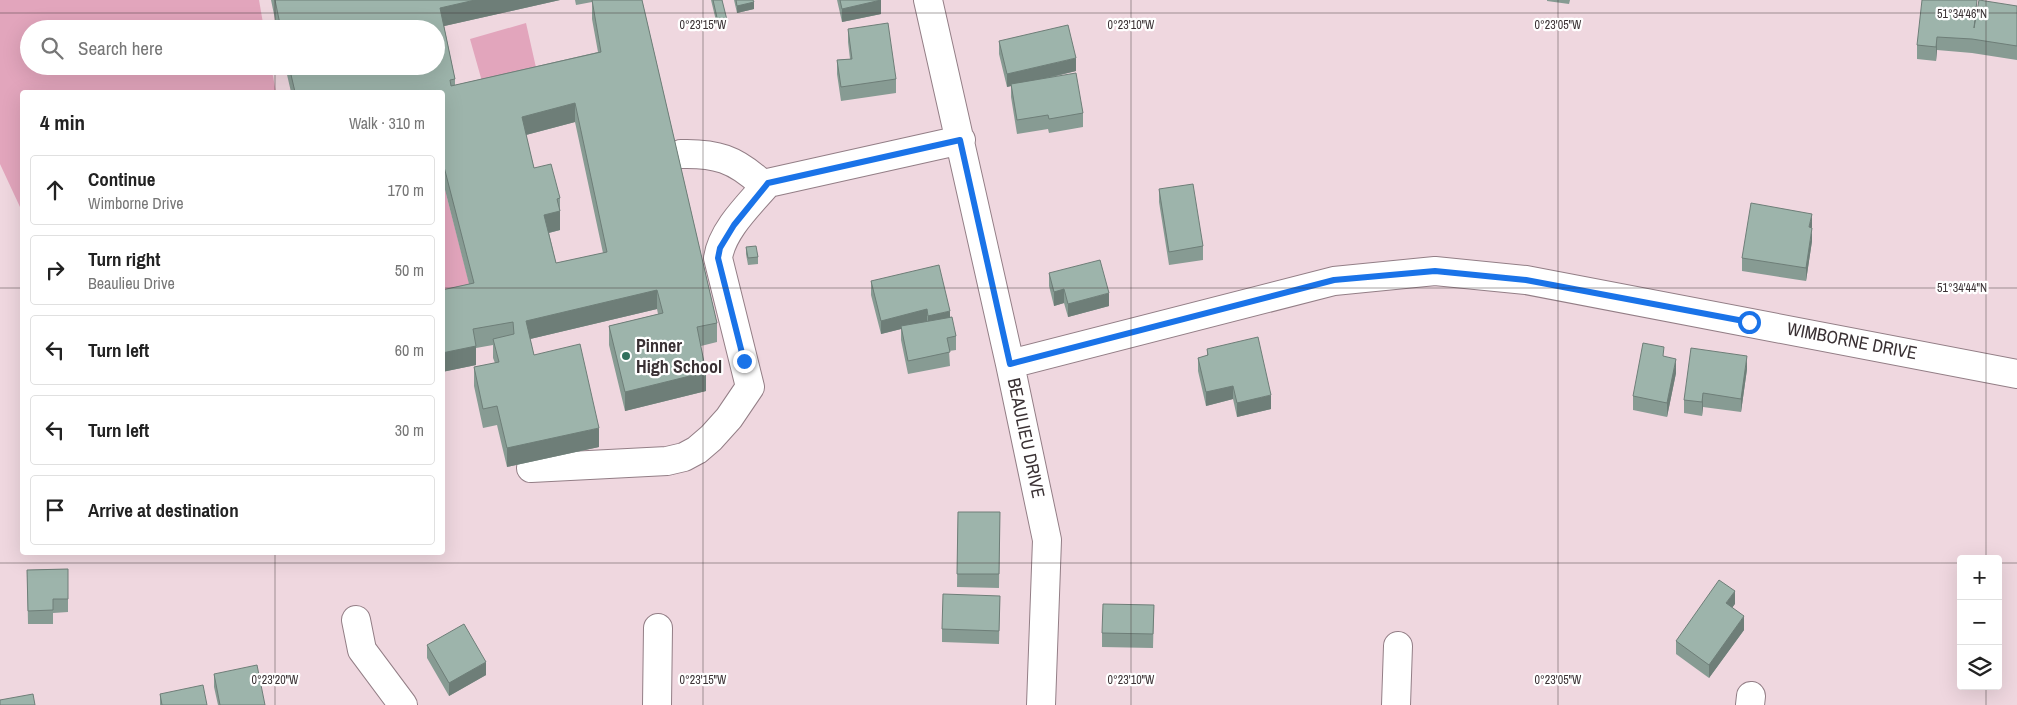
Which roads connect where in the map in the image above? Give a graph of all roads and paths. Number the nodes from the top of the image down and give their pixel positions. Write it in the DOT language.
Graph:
graph roads {
  1 [pos="928,0"];
  2 [pos="960,140"];
  3 [pos="681,154"];
  4 [pos="768,183"];
  5 [pos="1010,364"];
  6 [pos="2017,374"];
  7 [pos="532,468"];
  8 [pos="356,620"];
  9 [pos="658,628"];
  10 [pos="1398,646"];
  11 [pos="403,705"];
  12 [pos="657,705"];
  13 [pos="1041,705"];
  14 [pos="1396,705"];
  1 -- 2 [label="street, BEAULIEU DRIVE"];
  2 -- 4 [label="street"];
  2 -- 5 [label="street, BEAULIEU DRIVE"];
  3 -- 4 [label="street"];
  4 -- 7 [label="street"];
  5 -- 6 [label="street, WIMBORNE DRIVE"];
  5 -- 13 [label="street, BEAULIEU DRIVE"];
  8 -- 11 [label="street"];
  9 -- 12 [label="street"];
  10 -- 14 [label="street"];
}
